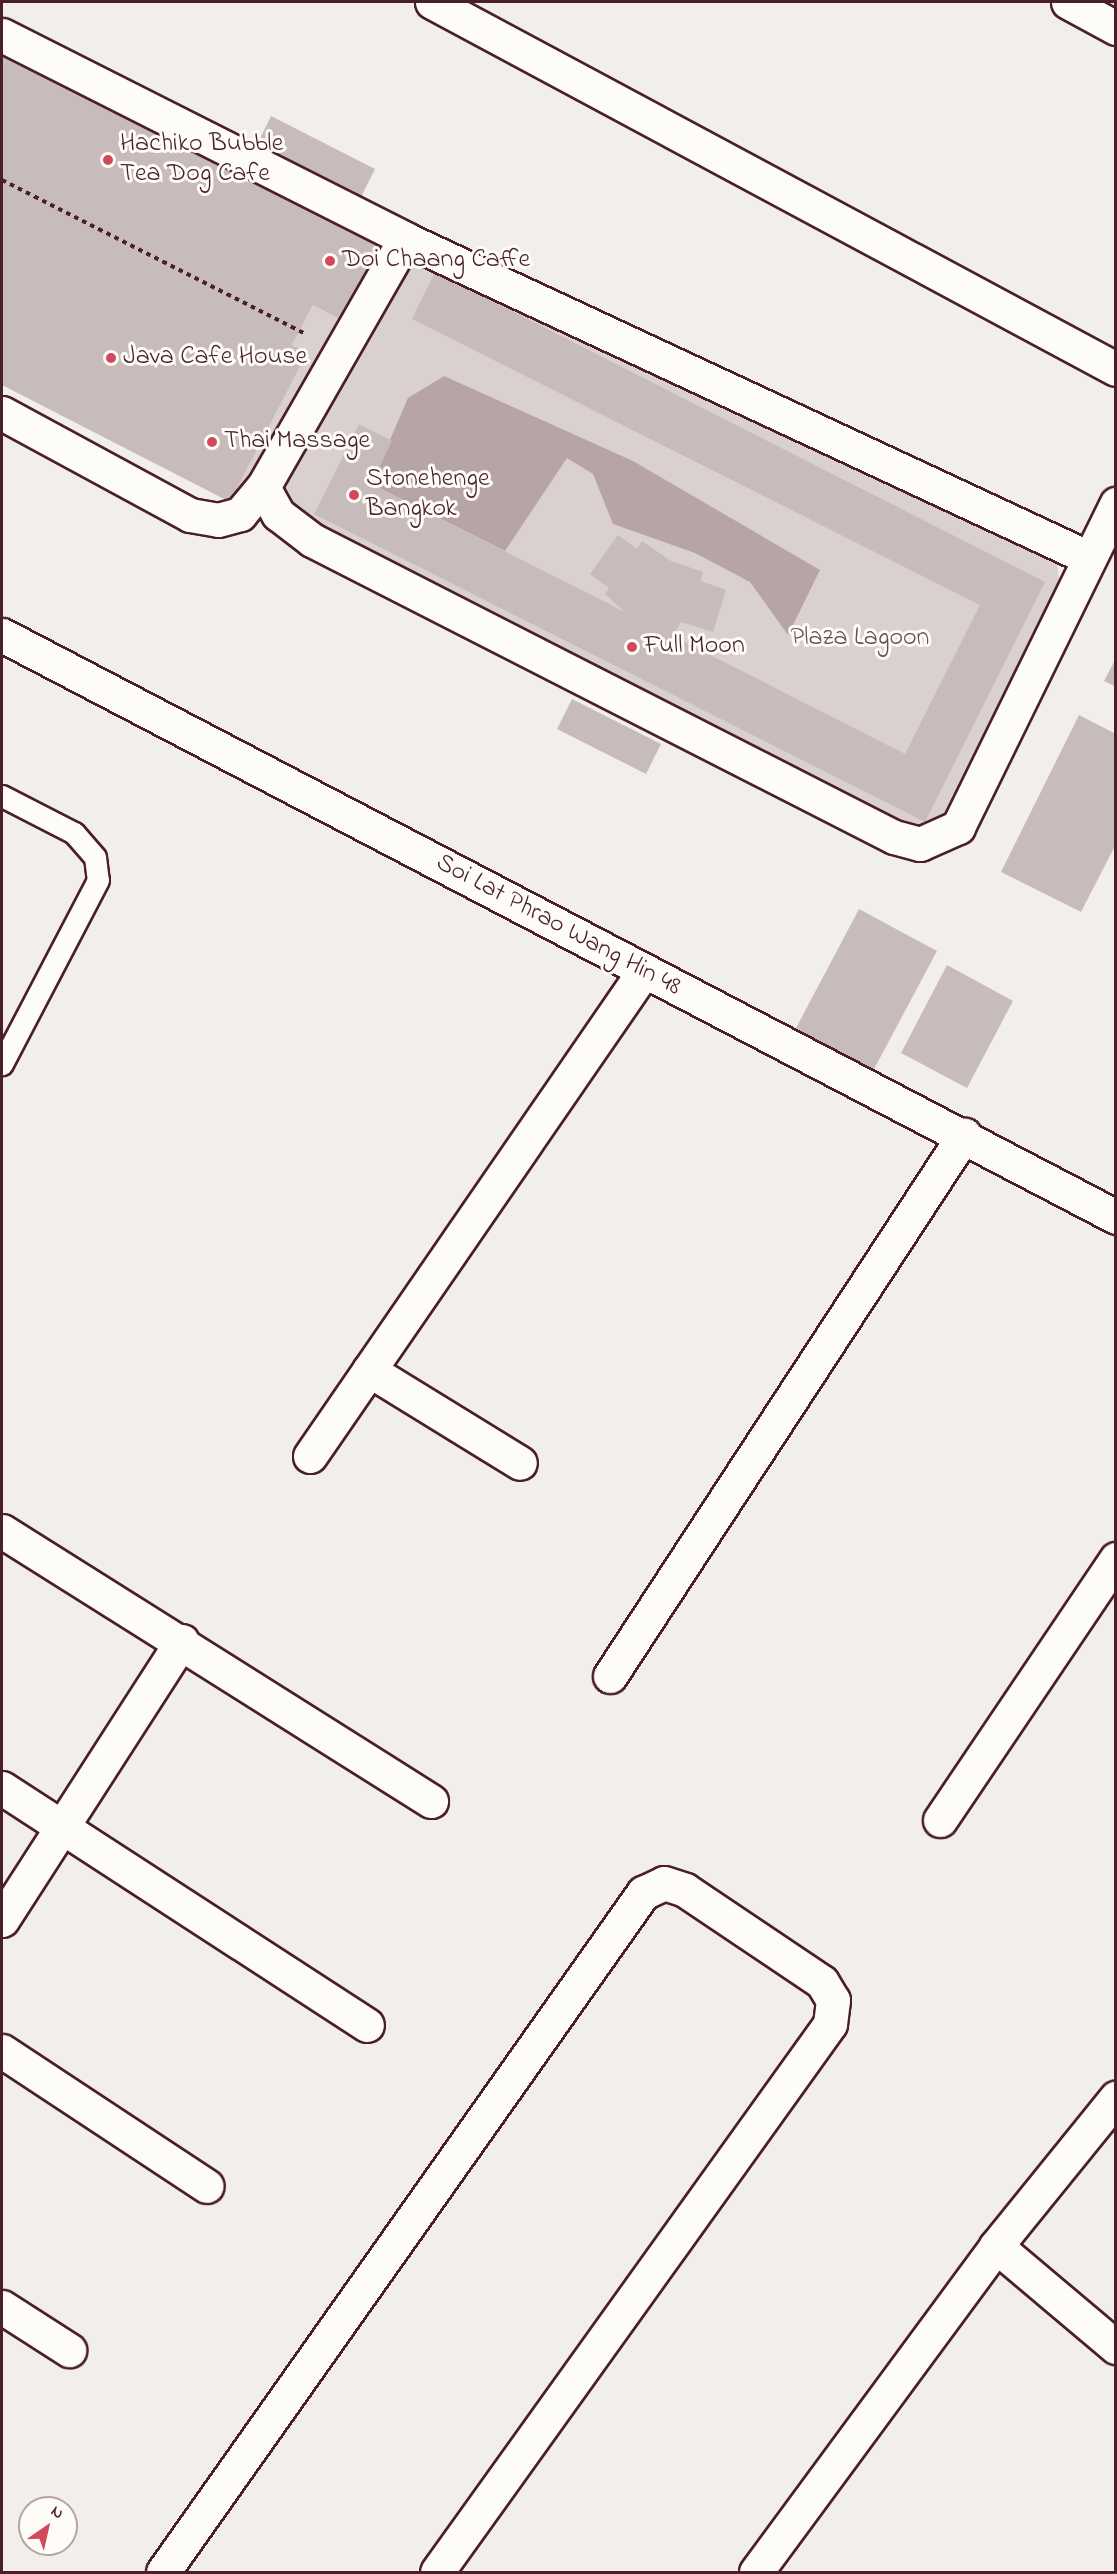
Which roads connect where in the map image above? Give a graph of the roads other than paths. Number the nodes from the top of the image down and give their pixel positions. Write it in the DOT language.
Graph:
graph roads {
  1 [pos="432,2"];
  2 [pos="1068,2"];
  3 [pos="1115,26"];
  4 [pos="2,35"];
  5 [pos="405,239"];
  6 [pos="1116,369"];
  7 [pos="2,413"];
  8 [pos="263,487"];
  9 [pos="1116,504"];
  10 [pos="1089,558"];
  11 [pos="2,635"];
  12 [pos="2,796"];
  13 [pos="644,971"];
  14 [pos="2,1064"];
  15 [pos="964,1135"];
  16 [pos="1116,1216"];
  17 [pos="369,1370"];
  18 [pos="310,1456"];
  19 [pos="520,1463"];
  20 [pos="2,1531"];
  21 [pos="1116,1559"];
  22 [pos="182,1641"];
  23 [pos="610,1676"];
  24 [pos="2,1788"];
  25 [pos="431,1802"];
  26 [pos="940,1820"];
  27 [pos="62,1827"];
  28 [pos="2,1920"];
  29 [pos="367,2025"];
  30 [pos="2,2051"];
  31 [pos="1116,2097"];
  32 [pos="207,2186"];
  33 [pos="996,2246"];
  34 [pos="2,2307"];
  35 [pos="1116,2347"];
  36 [pos="69,2350"];
  37 [pos="163,2572"];
  38 [pos="437,2572"];
  39 [pos="756,2572"];
  1 -- 6 [label="street"];
  2 -- 3 [label="street"];
  4 -- 5 [label="street"];
  5 -- 8 [label="street"];
  5 -- 10 [label="street"];
  7 -- 8 [label="street"];
  8 -- 10 [label="street"];
  9 -- 10 [label="street"];
  11 -- 13 [label="street, Soi Lat Phrao Wang Hin 48"];
  12 -- 14 [label="lane"];
  13 -- 15 [label="street, Soi Lat Phrao Wang Hin 48"];
  13 -- 17 [label="street"];
  15 -- 16 [label="street, Soi Lat Phrao Wang Hin 48"];
  15 -- 23 [label="street"];
  17 -- 18 [label="street"];
  17 -- 19 [label="street"];
  20 -- 22 [label="street"];
  21 -- 26 [label="street"];
  22 -- 25 [label="street"];
  22 -- 27 [label="street"];
  24 -- 27 [label="street"];
  27 -- 28 [label="street"];
  27 -- 29 [label="street"];
  30 -- 32 [label="street"];
  31 -- 33 [label="street"];
  33 -- 35 [label="street"];
  33 -- 39 [label="street"];
  34 -- 36 [label="street"];
  37 -- 38 [label="street"];
}
